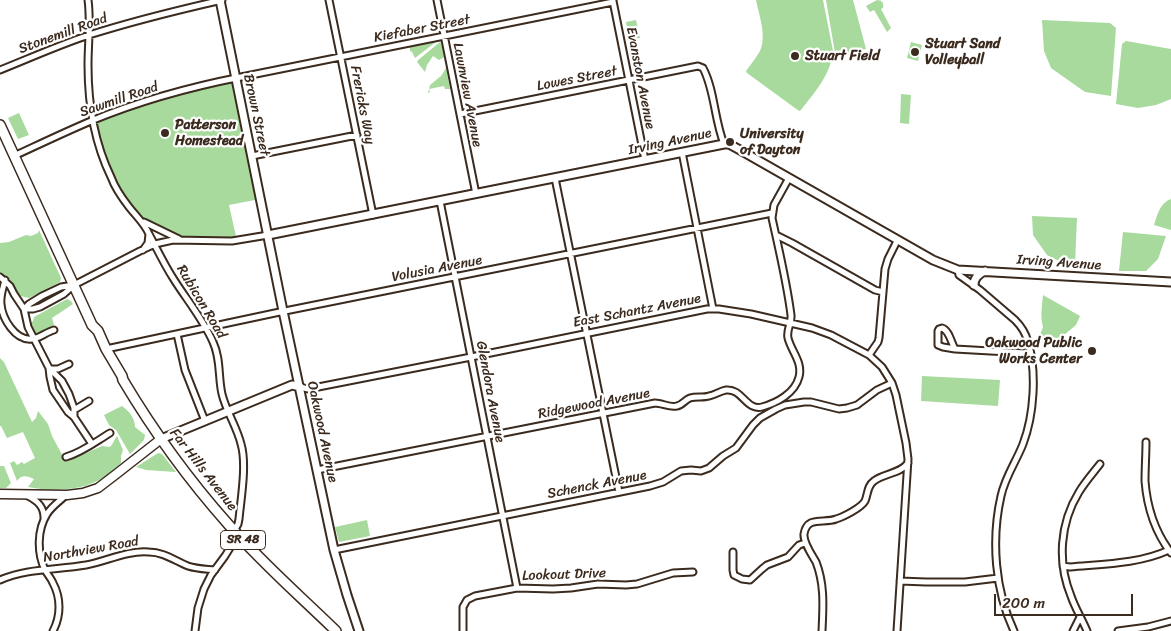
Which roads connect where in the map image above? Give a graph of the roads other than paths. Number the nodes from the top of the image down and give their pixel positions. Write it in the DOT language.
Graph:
graph roads {
  1 [pos="88,0"];
  2 [pos="221,0"];
  3 [pos="329,0"];
  4 [pos="437,0"];
  5 [pos="613,1"];
  6 [pos="90,35"];
  7 [pos="444,36"];
  8 [pos="341,57"];
  9 [pos="0,70"];
  10 [pos="235,78"];
  11 [pos="629,80"];
  12 [pos="460,114"];
  13 [pos="92,120"];
  14 [pos="0,125"];
  15 [pos="356,135"];
  16 [pos="724,144"];
  17 [pos="682,152"];
  18 [pos="14,156"];
  19 [pos="252,156"];
  20 [pos="645,160"];
  21 [pos="555,178"];
  22 [pos="789,178"];
  23 [pos="476,194"];
  24 [pos="440,201"];
  25 [pos="772,212"];
  26 [pos="373,215"];
  27 [pos="141,220"];
  28 [pos="698,228"];
  29 [pos="150,234"];
  30 [pos="268,235"];
  31 [pos="776,235"];
  32 [pos="181,240"];
  33 [pos="897,240"];
  34 [pos="155,244"];
  35 [pos="142,250"];
  36 [pos="571,253"];
  37 [pos="958,270"];
  38 [pos="985,271"];
  39 [pos="455,277"];
  40 [pos="2,278"];
  41 [pos="1171,282"];
  42 [pos="74,285"];
  43 [pos="974,286"];
  44 [pos="883,292"];
  45 [pos="24,309"];
  46 [pos="714,309"];
  47 [pos="283,311"];
  48 [pos="791,323"];
  49 [pos="92,325"];
  50 [pos="206,328"];
  51 [pos="54,330"];
  52 [pos="587,333"];
  53 [pos="177,334"];
  54 [pos="35,339"];
  55 [pos="955,348"];
  56 [pos="106,349"];
  57 [pos="1031,354"];
  58 [pos="869,355"];
  59 [pos="471,357"];
  60 [pos="69,364"];
  61 [pos="50,369"];
  62 [pos="123,380"];
  63 [pos="892,383"];
  64 [pos="300,387"];
  65 [pos="89,401"];
  66 [pos="759,407"];
  67 [pos="74,410"];
  68 [pos="228,411"];
  69 [pos="768,413"];
  70 [pos="602,414"];
  71 [pos="74,417"];
  72 [pos="205,421"];
  73 [pos="110,433"];
  74 [pos="487,437"];
  75 [pos="161,439"];
  76 [pos="1146,442"];
  77 [pos="92,444"];
  78 [pos="66,457"];
  79 [pos="908,462"];
  80 [pos="1100,464"];
  81 [pos="317,470"];
  82 [pos="619,492"];
  83 [pos="0,494"];
  84 [pos="21,494"];
  85 [pos="67,495"];
  86 [pos="503,516"];
  87 [pos="43,521"];
  88 [pos="236,533"];
  89 [pos="805,543"];
  90 [pos="334,550"];
  91 [pos="1170,551"];
  92 [pos="733,552"];
  93 [pos="1063,566"];
  94 [pos="45,570"];
  95 [pos="214,570"];
  96 [pos="693,572"];
  97 [pos="998,578"];
  98 [pos="0,580"];
  99 [pos="900,581"];
  100 [pos="517,588"];
  101 [pos="1080,616"];
  102 [pos="57,621"];
  103 [pos="1171,621"];
  104 [pos="1149,629"];
  105 [pos="53,631"];
  106 [pos="60,631"];
  107 [pos="196,631"];
  108 [pos="336,631"];
  109 [pos="359,631"];
  110 [pos="463,631"];
  111 [pos="822,631"];
  112 [pos="897,631"];
  113 [pos="1014,631"];
  114 [pos="1073,631"];
  115 [pos="1087,631"];
  116 [pos="1118,631"];
  1 -- 6 [label="street, Rubicon Road"];
  2 -- 6 [label="street, Stonemill Road"];
  2 -- 10 [label="street, Brown Street"];
  3 -- 8 [label="street, Frericks Way"];
  4 -- 7 [label="street, Lawnview Avenue"];
  5 -- 7 [label="street, Kiefaber Street"];
  5 -- 11 [label="street, Evanston Avenue"];
  6 -- 9 [label="street, Stonemill Road"];
  6 -- 13 [label="street, Rubicon Road"];
  7 -- 8 [label="street, Kiefaber Street"];
  7 -- 12 [label="street, Lawnview Avenue"];
  8 -- 10 [label="street, Kiefaber Street"];
  8 -- 15 [label="street, Frericks Way"];
  10 -- 13 [label="street, Sawmill Road"];
  10 -- 19 [label="street, Brown Street"];
  11 -- 12 [label="street, Lowes Street"];
  11 -- 16 [label="street, Lowes Street"];
  11 -- 20 [label="street, Evanston Avenue"];
  12 -- 23 [label="street, Lawnview Avenue"];
  13 -- 18 [label="street, Sawmill Road"];
  13 -- 27 [label="street, Rubicon Road"];
  14 -- 18 [label="main road, SR 48"];
  15 -- 19 [label="street"];
  15 -- 26 [label="street, Frericks Way"];
  16 -- 17 [label="street, Irving Avenue"];
  16 -- 22 [label="street, Irving Avenue"];
  17 -- 20 [label="street, Irving Avenue"];
  17 -- 28 [label="street"];
  18 -- 42 [label="main road, Far Hills Avenue / SR 48"];
  19 -- 30 [label="street, Brown Street"];
  20 -- 21 [label="street, Irving Avenue"];
  21 -- 23 [label="street, Irving Avenue"];
  21 -- 36 [label="street"];
  22 -- 25 [label="street"];
  22 -- 33 [label="street, Irving Avenue"];
  23 -- 24 [label="street, Irving Avenue"];
  24 -- 26 [label="street, Irving Avenue"];
  24 -- 39 [label="street, Glendora Avenue"];
  25 -- 28 [label="street, Volusia Avenue"];
  25 -- 31 [label="street"];
  26 -- 30 [label="street, Irving Avenue"];
  27 -- 29 [label="street, Rubicon Road"];
  27 -- 32 [label="street, Rubicon Road"];
  28 -- 36 [label="street, Volusia Avenue"];
  28 -- 46 [label="street"];
  29 -- 34 [label="street, Rubicon Road"];
  29 -- 35 [label="street"];
  30 -- 32 [label="street"];
  30 -- 47 [label="street, Oakwood Avenue"];
  31 -- 44 [label="street"];
  31 -- 48 [label="street"];
  32 -- 34 [label="street"];
  33 -- 37 [label="street, Irving Avenue"];
  33 -- 44 [label="street"];
  34 -- 35 [label="street"];
  34 -- 50 [label="street, Rubicon Road"];
  35 -- 42 [label="street"];
  36 -- 39 [label="street, Volusia Avenue"];
  36 -- 52 [label="street"];
  37 -- 38 [label="street, Irving Avenue"];
  37 -- 43 [label="street"];
  38 -- 41 [label="street, Irving Avenue"];
  38 -- 43 [label="street"];
  39 -- 47 [label="street, Volusia Avenue"];
  39 -- 59 [label="street, Glendora Avenue"];
  40 -- 45 [label="street"];
  40 -- 54 [label="street"];
  42 -- 45 [label="street"];
  42 -- 49 [label="main road, Far Hills Avenue / SR 48"];
  43 -- 57 [label="street"];
  44 -- 58 [label="street"];
  45 -- 54 [label="street"];
  46 -- 48 [label="street, East Schantz Avenue"];
  46 -- 52 [label="street, East Schantz Avenue"];
  47 -- 50 [label="street, Volusia Avenue"];
  47 -- 64 [label="street, Oakwood Avenue"];
  48 -- 58 [label="street, East Schantz Avenue"];
  48 -- 66 [label="street"];
  49 -- 56 [label="main road, Far Hills Avenue / SR 48"];
  49 -- 62 [label="main road, Far Hills Avenue / SR 48"];
  50 -- 53 [label="street, Volusia Avenue"];
  50 -- 68 [label="street, Rubicon Road"];
  51 -- 54 [label="street"];
  52 -- 59 [label="street, East Schantz Avenue"];
  52 -- 70 [label="street"];
  53 -- 56 [label="street, Volusia Avenue"];
  53 -- 72 [label="street"];
  54 -- 61 [label="street"];
  55 -- 57 [label="street"];
  56 -- 62 [label="main road, Far Hills Avenue / SR 48"];
  57 -- 97 [label="street"];
  58 -- 63 [label="street, East Schantz Avenue"];
  59 -- 64 [label="street, East Schantz Avenue"];
  59 -- 74 [label="street, Glendora Avenue"];
  60 -- 61 [label="street"];
  61 -- 67 [label="street"];
  61 -- 71 [label="street"];
  62 -- 75 [label="main road, Far Hills Avenue / SR 48"];
  63 -- 69 [label="street, Schenck Avenue"];
  63 -- 79 [label="street, East Schantz Avenue"];
  64 -- 68 [label="street, East Schantz Avenue"];
  64 -- 81 [label="street, Oakwood Avenue"];
  65 -- 67 [label="street"];
  66 -- 69 [label="street, Ridgewood Avenue"];
  66 -- 70 [label="street, Ridgewood Avenue"];
  67 -- 71 [label="street"];
  68 -- 72 [label="street, East Schantz Avenue"];
  68 -- 88 [label="street, Rubicon Road"];
  69 -- 82 [label="street, Schenck Avenue"];
  70 -- 74 [label="street, Ridgewood Avenue"];
  70 -- 82 [label="street"];
  71 -- 77 [label="street"];
  72 -- 75 [label="street, East Schantz Avenue"];
  73 -- 77 [label="street"];
  74 -- 81 [label="street, Ridgewood Avenue"];
  74 -- 86 [label="street, Glendora Avenue"];
  75 -- 85 [label="main road"];
  75 -- 88 [label="main road, Far Hills Avenue / SR 48"];
  76 -- 91 [label="street"];
  77 -- 78 [label="street"];
  79 -- 89 [label="street"];
  79 -- 99 [label="street, East Schantz Avenue"];
  80 -- 93 [label="street"];
  81 -- 90 [label="street, Oakwood Avenue"];
  82 -- 86 [label="street, Schenck Avenue"];
  83 -- 84 [label="main road"];
  84 -- 85 [label="main road"];
  84 -- 87 [label="street"];
  85 -- 87 [label="street"];
  86 -- 90 [label="street, Schenck Avenue"];
  86 -- 100 [label="street, Glendora Avenue"];
  87 -- 94 [label="street"];
  88 -- 95 [label="street, Rubicon Road"];
  88 -- 108 [label="main road, Far Hills Avenue / SR 48"];
  89 -- 92 [label="street"];
  89 -- 111 [label="street"];
  90 -- 109 [label="street, Oakwood Avenue"];
  91 -- 93 [label="street"];
  93 -- 101 [label="street"];
  94 -- 95 [label="street, Northview Road"];
  94 -- 98 [label="street, Northview Road"];
  94 -- 102 [label="street"];
  95 -- 107 [label="street, Rubicon Road"];
  96 -- 100 [label="street, Lookout Drive"];
  97 -- 99 [label="street"];
  97 -- 113 [label="street"];
  99 -- 112 [label="street, East Schantz Avenue"];
  100 -- 110 [label="street, Lookout Drive"];
  101 -- 114 [label="street"];
  101 -- 115 [label="street"];
  102 -- 105 [label="street"];
  102 -- 106 [label="street"];
  103 -- 104 [label="street"];
  104 -- 116 [label="street"];
}
